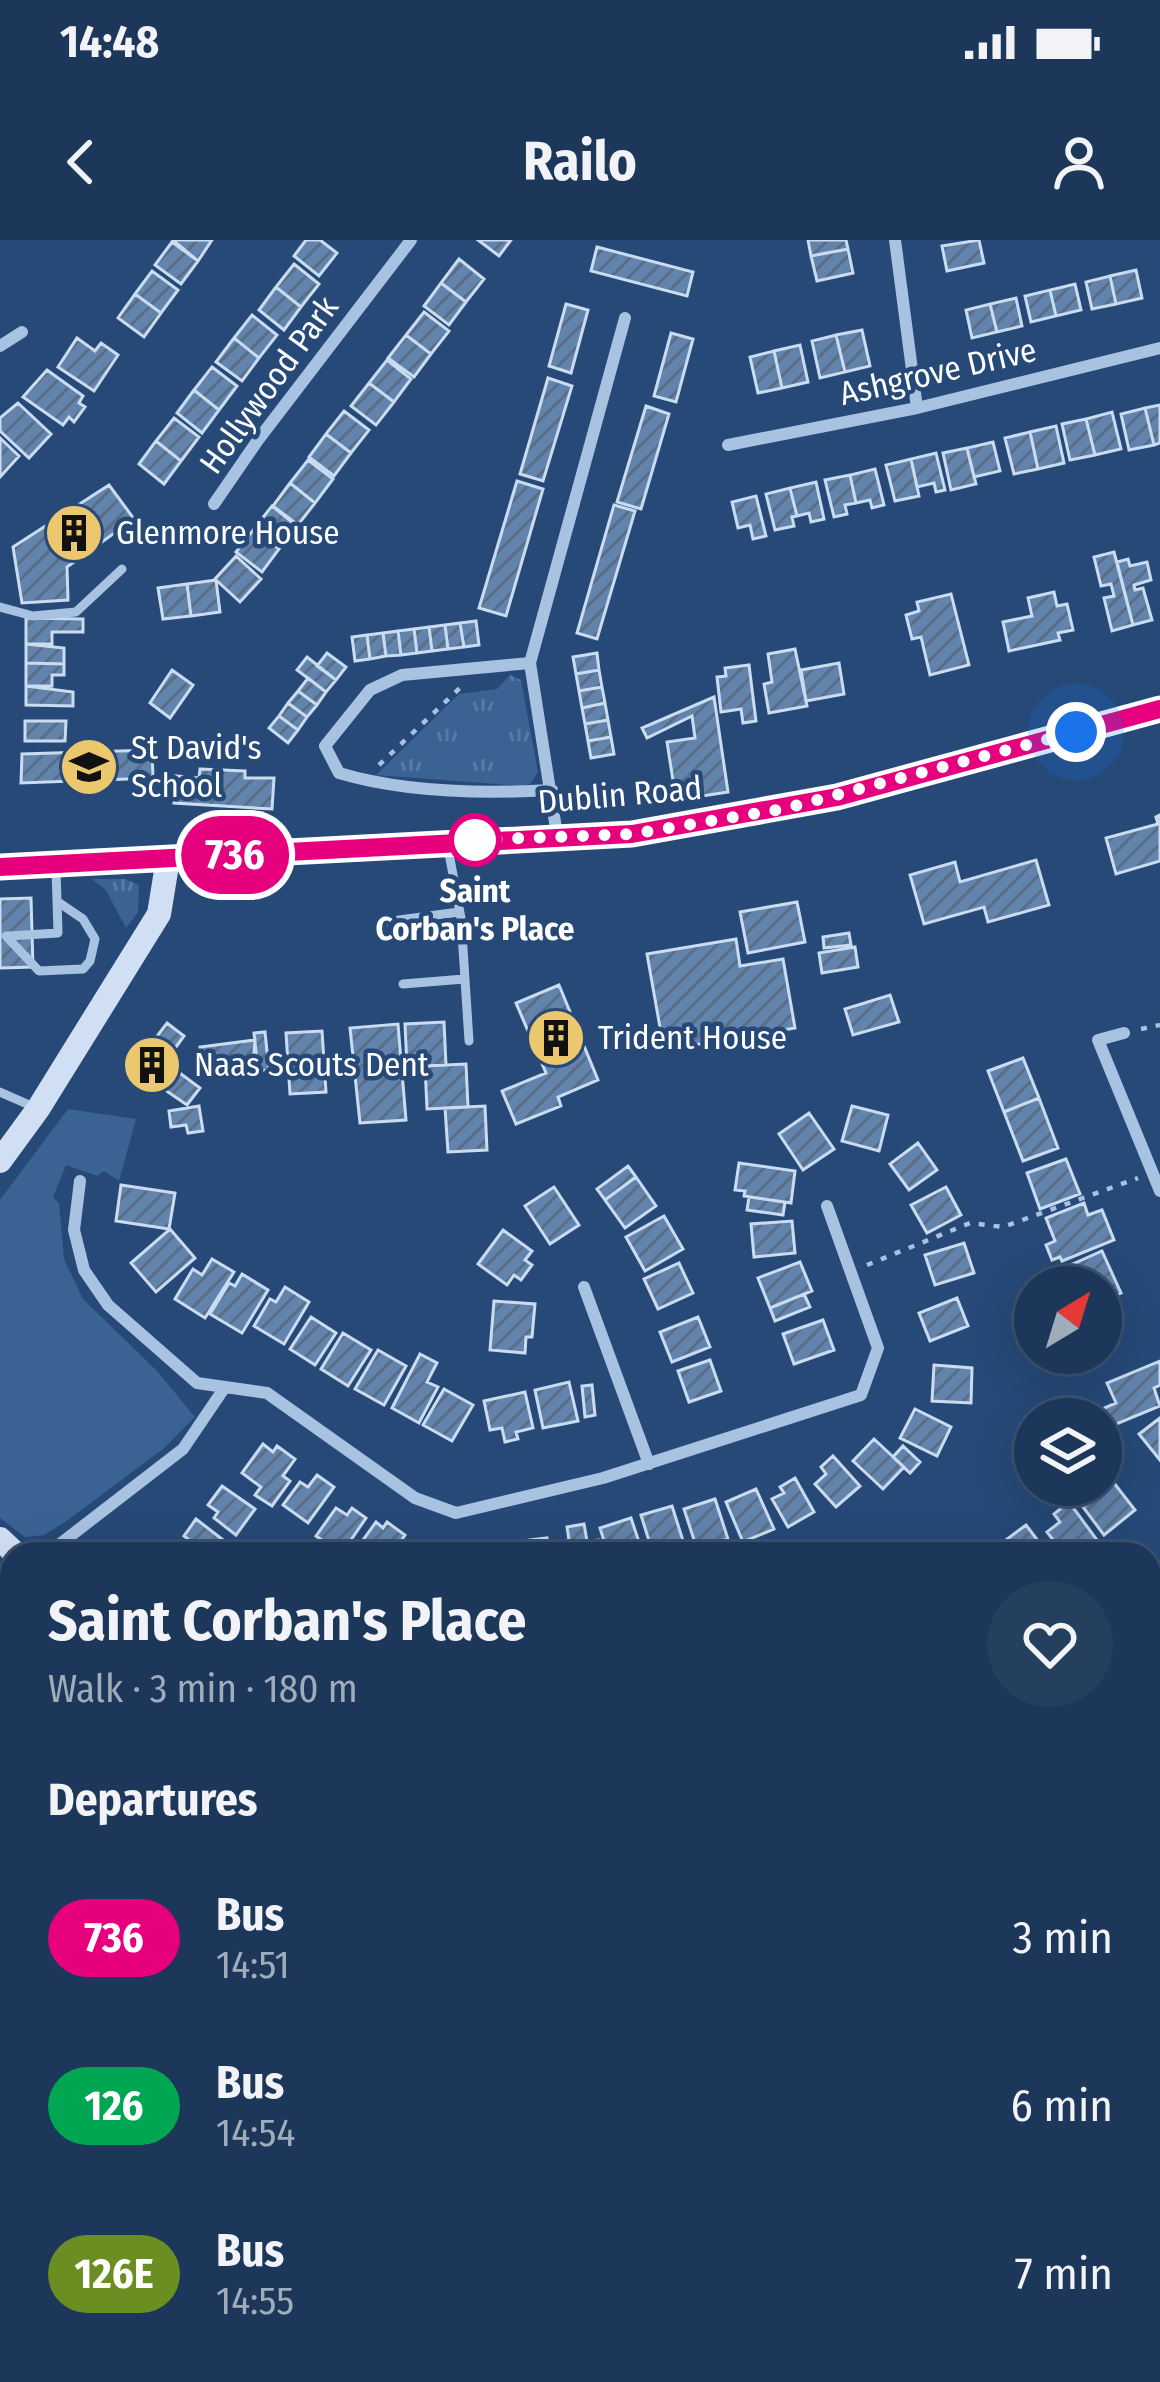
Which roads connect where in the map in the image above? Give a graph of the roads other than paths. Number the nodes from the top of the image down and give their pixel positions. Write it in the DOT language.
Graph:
graph roads {
  1 [pos="411,240"];
  2 [pos="895,240"];
  3 [pos="625,318"];
  4 [pos="22,332"];
  5 [pos="0,346"];
  6 [pos="1160,348"];
  7 [pos="917,408"];
  8 [pos="728,445"];
  9 [pos="214,504"];
  10 [pos="122,568"];
  11 [pos="0,607"];
  12 [pos="530,663"];
  13 [pos="1160,709"];
  14 [pos="552,790"];
  15 [pos="557,835"];
  16 [pos="447,842"];
  17 [pos="168,860"];
  18 [pos="56,863"];
  19 [pos="0,867"];
  20 [pos="58,902"];
  21 [pos="459,912"];
  22 [pos="384,922"];
  23 [pos="3,937"];
  24 [pos="464,980"];
  25 [pos="404,984"];
  26 [pos="1124,1033"];
  27 [pos="469,1041"];
  28 [pos="0,1092"];
  29 [pos="38,1109"];
  30 [pos="0,1161"];
  31 [pos="80,1181"];
  32 [pos="1160,1191"];
  33 [pos="827,1206"];
  34 [pos="584,1288"];
  35 [pos="225,1387"];
  36 [pos="649,1464"];
  37 [pos="62,1542"];
  1 -- 9 [label="street, Hollywood Park"];
  2 -- 7 [label="street"];
  3 -- 12 [label="street"];
  4 -- 5 [label="street"];
  6 -- 7 [label="street, Ashgrove Drive"];
  7 -- 8 [label="street, Ashgrove Drive"];
  10 -- 11 [label="lane"];
  12 -- 14 [label="street"];
  12 -- 14 [label="street"];
  13 -- 15 [label="main road, Dublin Road"];
  14 -- 15 [label="street"];
  15 -- 16 [label="main road, Dublin Road"];
  16 -- 17 [label="main road, Dublin Road"];
  16 -- 21 [label="lane"];
  17 -- 18 [label="main road, Dublin Road"];
  17 -- 29 [label="main road"];
  18 -- 19 [label="main road, Dublin Road"];
  18 -- 20 [label="lane"];
  20 -- 23 [label="lane"];
  20 -- 23 [label="lane"];
  21 -- 22 [label="lane"];
  21 -- 24 [label="lane"];
  24 -- 25 [label="lane"];
  24 -- 27 [label="lane"];
  26 -- 32 [label="street"];
  28 -- 29 [label="lane"];
  29 -- 30 [label="main road"];
  31 -- 35 [label="street"];
  33 -- 36 [label="street"];
  34 -- 36 [label="street"];
  35 -- 36 [label="street"];
  35 -- 37 [label="street"];
}
